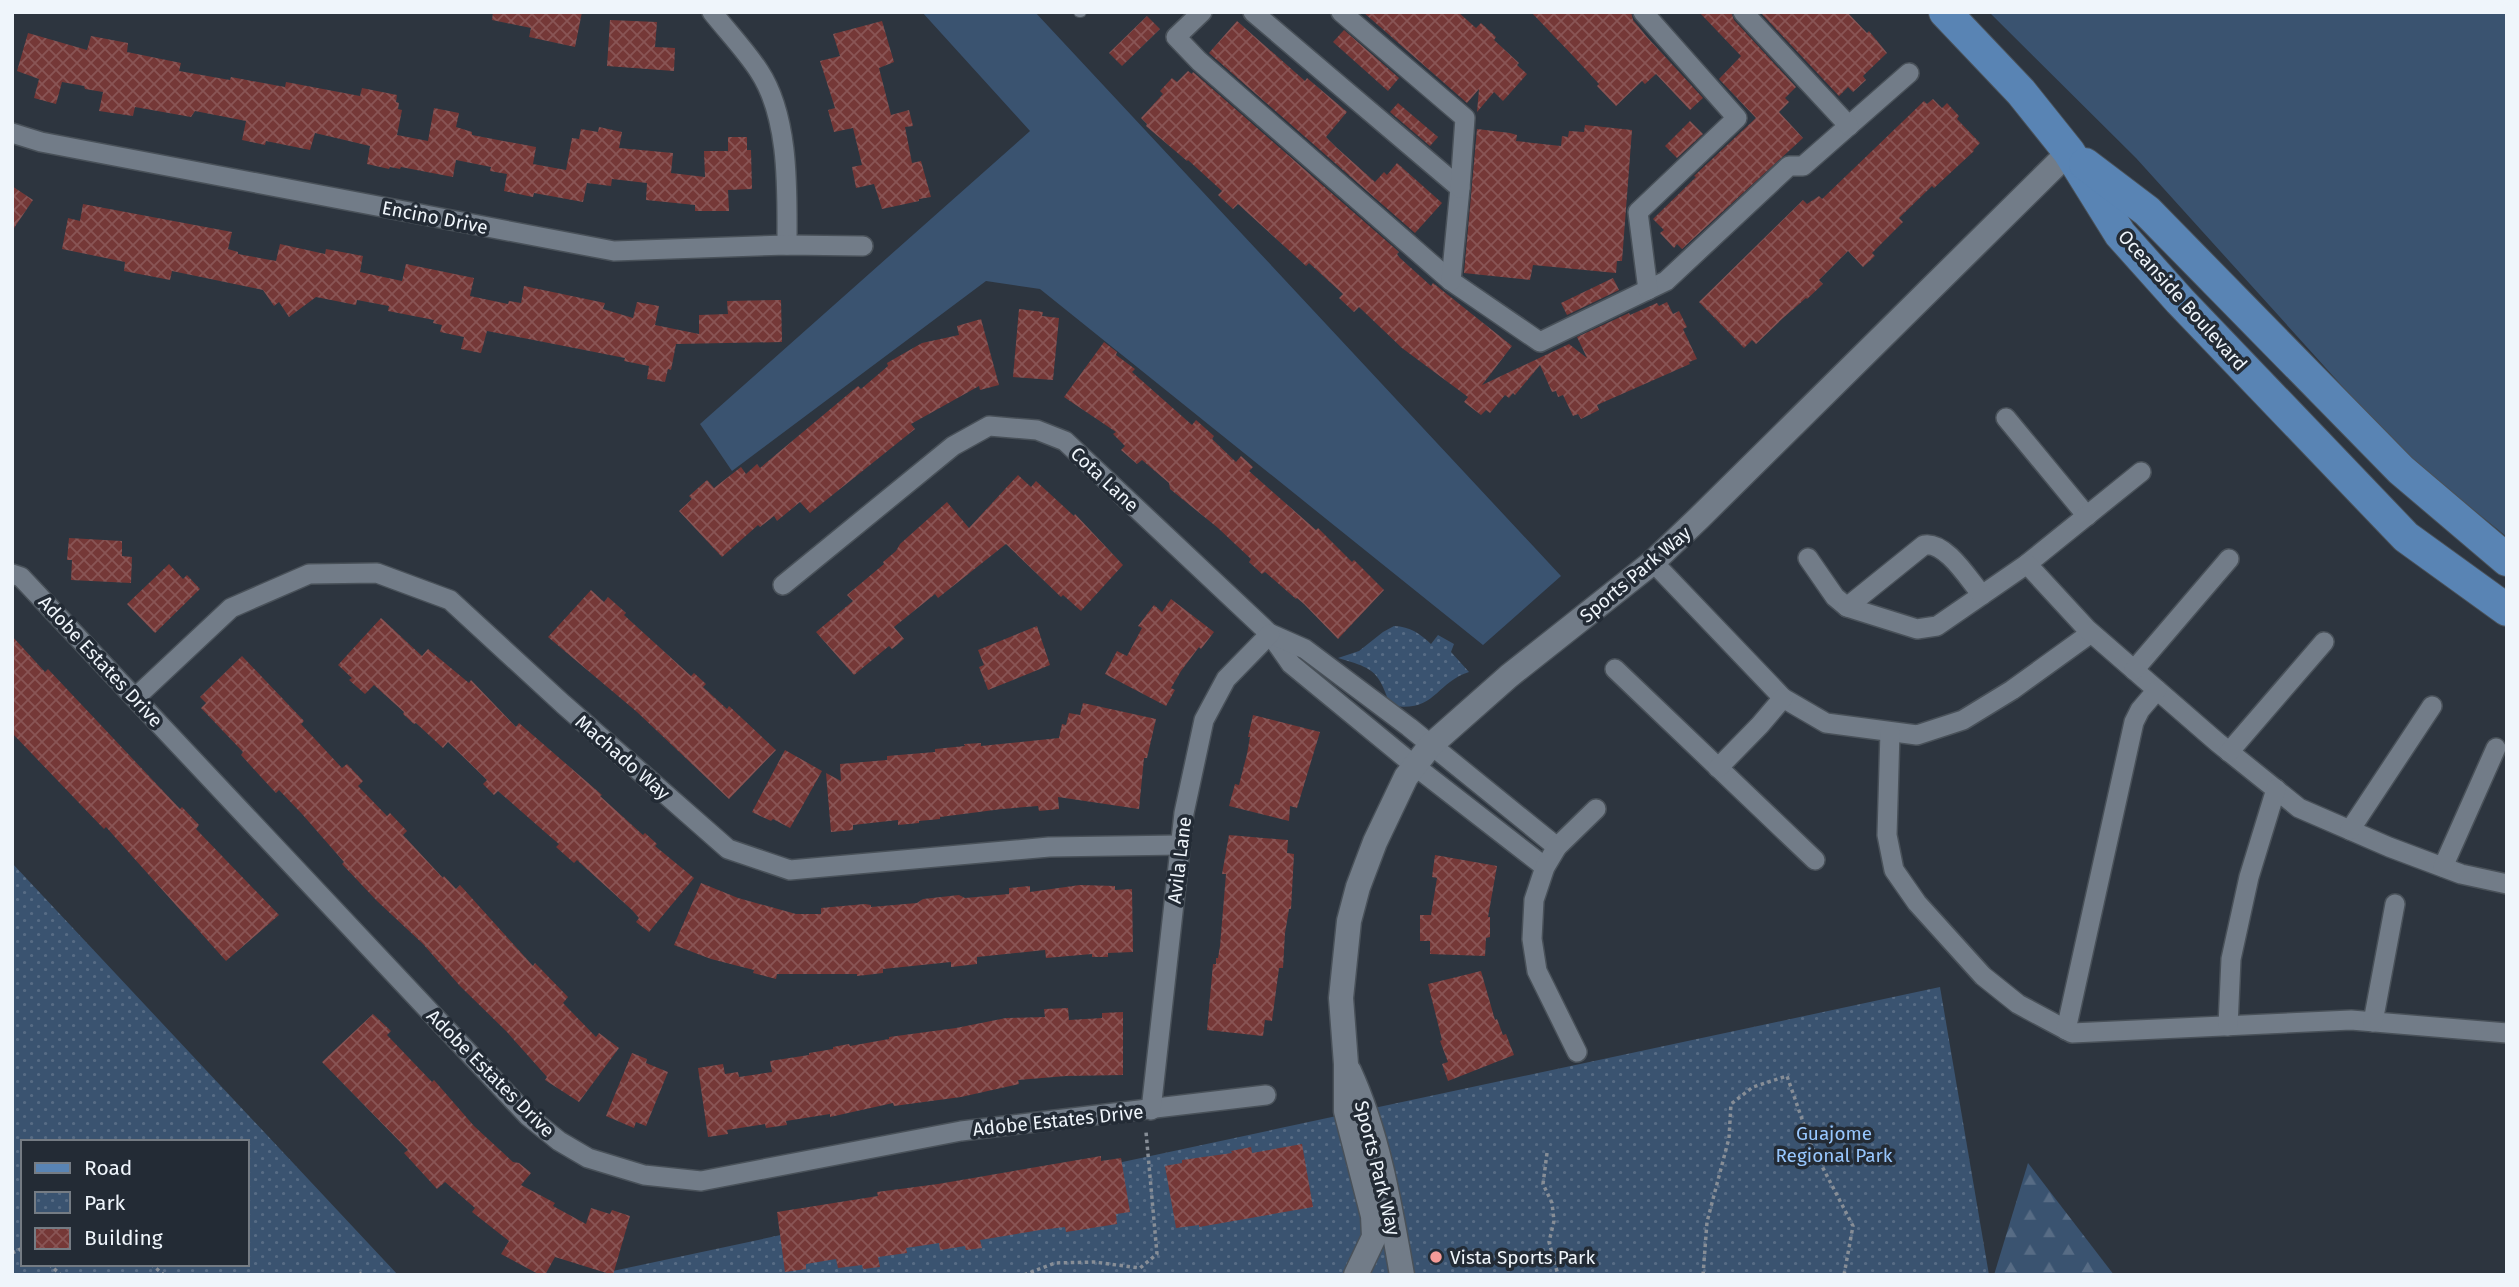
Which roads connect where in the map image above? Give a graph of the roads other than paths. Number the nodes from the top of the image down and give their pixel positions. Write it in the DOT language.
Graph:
graph roads {
  1 [pos="712,12"];
  2 [pos="1202,12"];
  3 [pos="1254,12"];
  4 [pos="1341,12"];
  5 [pos="1643,12"];
  6 [pos="1742,12"];
  7 [pos="1945,12"];
  8 [pos="1909,73"];
  9 [pos="1849,126"];
  10 [pos="12,132"];
  11 [pos="2069,152"];
  12 [pos="1460,188"];
  13 [pos="788,245"];
  14 [pos="863,246"];
  15 [pos="1451,281"];
  16 [pos="1648,290"];
  17 [pos="2006,418"];
  18 [pos="2141,472"];
  19 [pos="2087,516"];
  20 [pos="1808,558"];
  21 [pos="2229,559"];
  22 [pos="2507,560"];
  23 [pos="1653,562"];
  24 [pos="2027,564"];
  25 [pos="12,574"];
  26 [pos="783,585"];
  27 [pos="1982,595"];
  28 [pos="1847,607"];
  29 [pos="2507,610"];
  30 [pos="2091,633"];
  31 [pos="1270,634"];
  32 [pos="2324,642"];
  33 [pos="1615,669"];
  34 [pos="2134,670"];
  35 [pos="2157,690"];
  36 [pos="135,698"];
  37 [pos="1783,698"];
  38 [pos="2432,706"];
  39 [pos="1890,732"];
  40 [pos="1431,745"];
  41 [pos="2496,748"];
  42 [pos="2229,752"];
  43 [pos="1415,766"];
  44 [pos="1718,768"];
  45 [pos="2276,789"];
  46 [pos="1596,809"];
  47 [pos="2350,830"];
  48 [pos="1180,845"];
  49 [pos="1557,847"];
  50 [pos="1815,860"];
  51 [pos="1545,867"];
  52 [pos="2443,867"];
  53 [pos="2507,884"];
  54 [pos="2395,904"];
  55 [pos="2373,1022"];
  56 [pos="2228,1026"];
  57 [pos="2066,1030"];
  58 [pos="2507,1033"];
  59 [pos="1577,1052"];
  60 [pos="1346,1064"];
  61 [pos="1266,1095"];
  62 [pos="1151,1110"];
  63 [pos="1356,1275"];
  64 [pos="1402,1275"];
  1 -- 13 [label="street"];
  2 -- 15 [label="street"];
  3 -- 12 [label="street"];
  4 -- 12 [label="street"];
  5 -- 16 [label="street"];
  6 -- 9 [label="street"];
  7 -- 11 [label="main road"];
  8 -- 9 [label="street"];
  9 -- 16 [label="street"];
  10 -- 13 [label="street, Encino Drive"];
  11 -- 22 [label="main road, Oceanside Boulevard"];
  11 -- 23 [label="street, Sports Park Way"];
  11 -- 29 [label="main road, Oceanside Boulevard"];
  12 -- 15 [label="street"];
  13 -- 14 [label="street, Encino Drive"];
  15 -- 16 [label="street"];
  17 -- 19 [label="street"];
  18 -- 19 [label="street"];
  19 -- 24 [label="street"];
  20 -- 28 [label="street"];
  21 -- 34 [label="street"];
  23 -- 37 [label="street"];
  23 -- 40 [label="street, Sports Park Way"];
  24 -- 27 [label="street"];
  24 -- 30 [label="street"];
  25 -- 36 [label="street, Adobe Estates Drive"];
  26 -- 31 [label="street, Cota Lane"];
  27 -- 28 [label="street"];
  27 -- 28 [label="street"];
  30 -- 34 [label="street"];
  30 -- 39 [label="street"];
  31 -- 40 [label="street, Cota Lane"];
  31 -- 43 [label="street, Cota Lane"];
  31 -- 48 [label="street, Avila Lane"];
  32 -- 42 [label="street"];
  33 -- 44 [label="street"];
  34 -- 35 [label="street"];
  35 -- 42 [label="street"];
  35 -- 57 [label="street"];
  36 -- 48 [label="street, Machado Way"];
  36 -- 62 [label="street, Adobe Estates Drive"];
  37 -- 39 [label="street"];
  37 -- 44 [label="street"];
  38 -- 47 [label="street"];
  39 -- 57 [label="street"];
  40 -- 43 [label="street, Sports Park Way"];
  40 -- 49 [label="street, Cota Lane"];
  41 -- 52 [label="street"];
  42 -- 45 [label="street"];
  43 -- 51 [label="street, Cota Lane"];
  43 -- 60 [label="street, Sports Park Way"];
  44 -- 50 [label="street"];
  45 -- 47 [label="street"];
  45 -- 56 [label="street"];
  46 -- 49 [label="street"];
  47 -- 52 [label="street"];
  48 -- 62 [label="street, Avila Lane"];
  49 -- 51 [label="street"];
  51 -- 59 [label="street"];
  52 -- 53 [label="street"];
  54 -- 55 [label="street"];
  55 -- 56 [label="street"];
  55 -- 58 [label="street"];
  56 -- 57 [label="street"];
  60 -- 63 [label="street, Sports Park Way"];
  60 -- 64 [label="street, Sports Park Way"];
  61 -- 62 [label="street, Adobe Estates Drive"];
}
